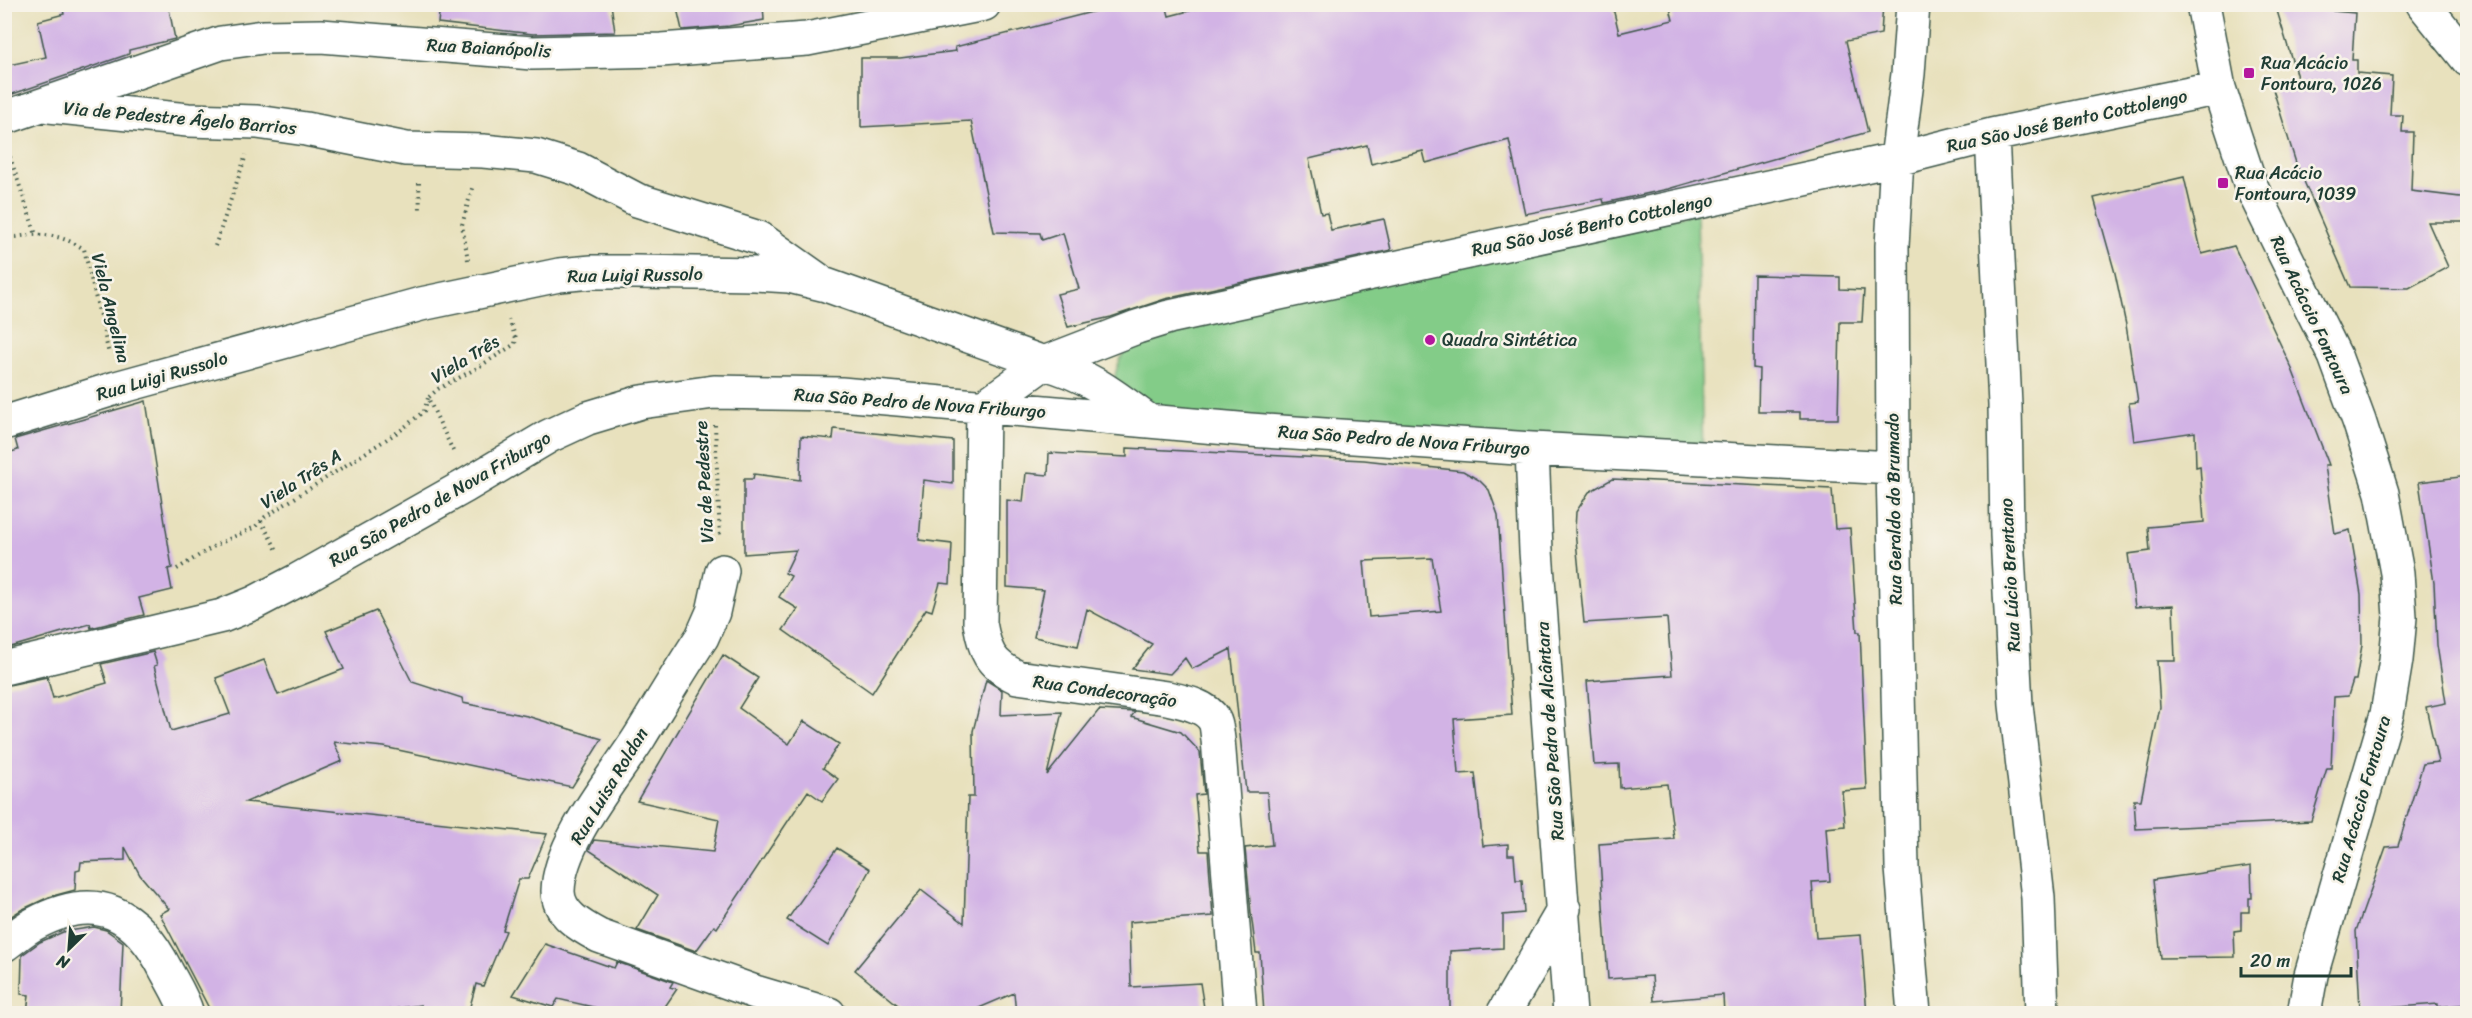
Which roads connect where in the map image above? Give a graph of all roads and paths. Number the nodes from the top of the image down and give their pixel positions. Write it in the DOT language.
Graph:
graph roads {
  1 [pos="984,4"];
  2 [pos="1913,4"];
  3 [pos="2203,4"];
  4 [pos="2423,4"];
  5 [pos="2468,60"];
  6 [pos="2219,88"];
  7 [pos="41,105"];
  8 [pos="4,118"];
  9 [pos="257,122"];
  10 [pos="1992,135"];
  11 [pos="4,142"];
  12 [pos="483,151"];
  13 [pos="1897,159"];
  14 [pos="36,235"];
  15 [pos="4,239"];
  16 [pos="215,246"];
  17 [pos="826,285"];
  18 [pos="485,291"];
  19 [pos="1044,363"];
  20 [pos="116,388"];
  21 [pos="714,392"];
  22 [pos="428,398"];
  23 [pos="983,407"];
  24 [pos="1147,420"];
  25 [pos="4,423"];
  26 [pos="1532,449"];
  27 [pos="1893,468"];
  28 [pos="465,486"];
  29 [pos="177,569"];
  30 [pos="722,571"];
  31 [pos="4,668"];
  32 [pos="1564,909"];
  33 [pos="4,945"];
  34 [pos="187,1014"];
  35 [pos="829,1014"];
  36 [pos="1240,1014"];
  37 [pos="1503,1014"];
  38 [pos="1570,1014"];
  39 [pos="1914,1014"];
  40 [pos="2042,1014"];
  41 [pos="2304,1014"];
  1 -- 7 [label="street, Rua Baianópolis"];
  2 -- 13 [label="street, Rua Geraldo do Brumado"];
  3 -- 6 [label="street, Rua Acáccio Fontoura"];
  4 -- 5 [label="street"];
  6 -- 10 [label="street, Rua São José Bento Cottolengo"];
  6 -- 41 [label="street, Rua Acáccio Fontoura"];
  7 -- 8 [label="street, Rua Baianópolis"];
  7 -- 9 [label="street, Via de Pedestre Âgelo Barrios"];
  9 -- 12 [label="street, Via de Pedestre Âgelo Barrios"];
  9 -- 16 [label="path"];
  10 -- 13 [label="street, Rua São José Bento Cottolengo"];
  10 -- 40 [label="street, Rua Lúcio Brentano"];
  11 -- 14 [label="path"];
  12 -- 17 [label="street, Via de Pedestre Âgelo Barrios"];
  12 -- 18 [label="path"];
  13 -- 19 [label="street, Rua São José Bento Cottolengo"];
  13 -- 27 [label="street, Rua Geraldo do Brumado"];
  14 -- 15 [label="path, Viela Angelina"];
  14 -- 20 [label="path, Viela Angelina"];
  17 -- 18 [label="street, Rua Luigi Russolo"];
  17 -- 19 [label="street, Rua Luigi Russolo"];
  18 -- 20 [label="street, Rua Luigi Russolo"];
  18 -- 22 [label="path, Viela Três"];
  19 -- 23 [label="street, Rua São José Bento Cottolengo"];
  19 -- 24 [label="street, Rua Luigi Russolo"];
  20 -- 25 [label="street, Rua Luigi Russolo"];
  21 -- 23 [label="street, Rua São Pedro de Nova Friburgo"];
  21 -- 28 [label="street, Rua São Pedro de Nova Friburgo"];
  21 -- 30 [label="path, Via de Pedestre"];
  22 -- 28 [label="path, Viela Três"];
  22 -- 29 [label="path, Viela Três A"];
  23 -- 24 [label="street, Rua São Pedro de Nova Friburgo"];
  23 -- 36 [label="street, Rua Condecoração"];
  24 -- 26 [label="street, Rua São Pedro de Nova Friburgo"];
  26 -- 27 [label="street, Rua São Pedro de Nova Friburgo"];
  26 -- 32 [label="street, Rua São Pedro de Alcântara"];
  27 -- 39 [label="street, Rua Geraldo do Brumado"];
  28 -- 31 [label="street, Rua São Pedro de Nova Friburgo"];
  30 -- 35 [label="street, Rua Luisa Roldan"];
  32 -- 37 [label="street"];
  32 -- 38 [label="street, Rua São Pedro de Alcântara"];
  33 -- 34 [label="street"];
}
